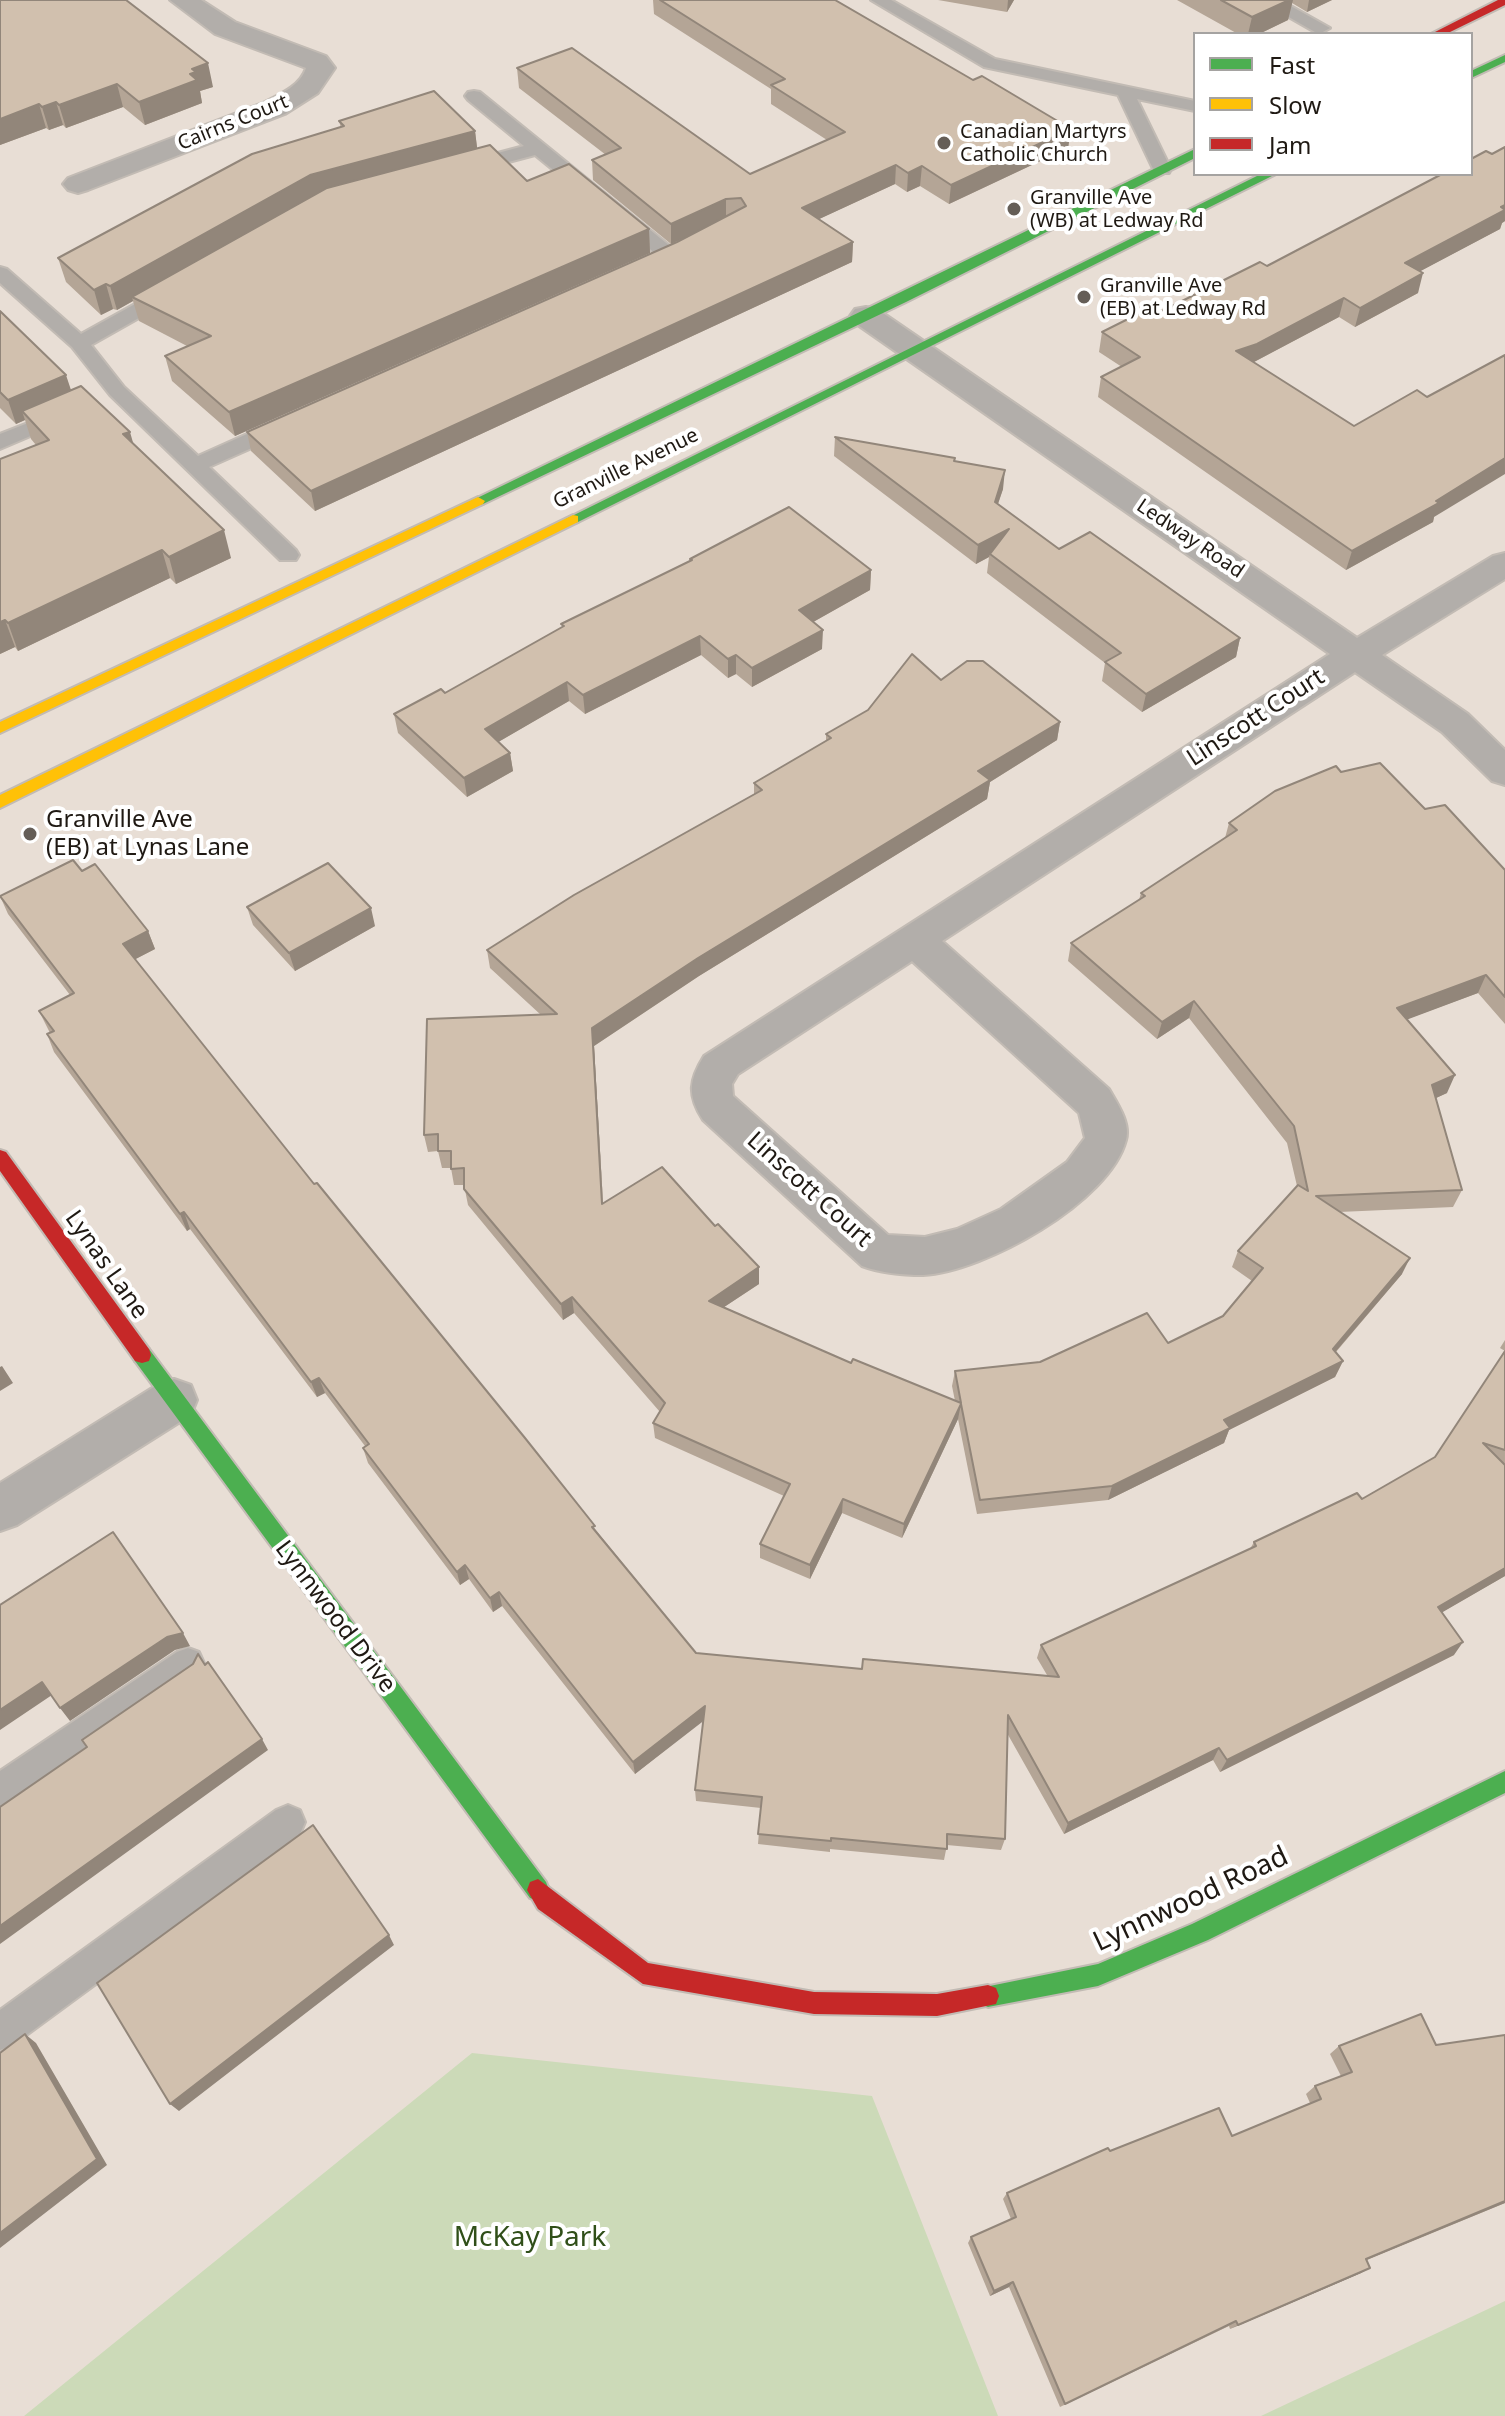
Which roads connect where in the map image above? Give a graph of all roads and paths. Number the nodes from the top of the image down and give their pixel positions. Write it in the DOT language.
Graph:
graph roads {
  1 [pos="183,0"];
  2 [pos="879,0"];
  3 [pos="1267,0"];
  4 [pos="1505,1"];
  5 [pos="1321,28"];
  6 [pos="1441,32"];
  7 [pos="1505,58"];
  8 [pos="1473,74"];
  9 [pos="1125,92"];
  10 [pos="474,96"];
  11 [pos="1193,106"];
  12 [pos="539,148"];
  13 [pos="1193,154"];
  14 [pos="1162,169"];
  15 [pos="446,173"];
  16 [pos="1266,176"];
  17 [pos="78,184"];
  18 [pos="0,273"];
  19 [pos="626,273"];
  20 [pos="187,282"];
  21 [pos="866,316"];
  22 [pos="79,343"];
  23 [pos="916,350"];
  24 [pos="100,399"];
  25 [pos="303,417"];
  26 [pos="0,442"];
  27 [pos="194,466"];
  28 [pos="288,555"];
  29 [pos="1505,564"];
  30 [pos="1355,652"];
  31 [pos="0,728"];
  32 [pos="1505,772"];
  33 [pos="0,802"];
  34 [pos="916,941"];
  35 [pos="0,1157"];
  36 [pos="174,1400"];
  37 [pos="0,1509"];
  38 [pos="188,1663"];
  39 [pos="1505,1782"];
  40 [pos="0,1791"];
  41 [pos="288,1822"];
  42 [pos="643,1973"];
  43 [pos="0,2032"];
  1 -- 17 [label="street, Cairns Court"];
  2 -- 9 [label="lane"];
  3 -- 5 [label="lane"];
  4 -- 6 [label="main road"];
  7 -- 8 [label="main road"];
  9 -- 11 [label="lane"];
  9 -- 14 [label="lane"];
  10 -- 12 [label="lane"];
  12 -- 15 [label="lane"];
  12 -- 19 [label="lane"];
  13 -- 14 [label="main road, Granville Avenue"];
  14 -- 21 [label="main road, Granville Avenue"];
  16 -- 23 [label="main road, Granville Avenue"];
  18 -- 22 [label="lane"];
  20 -- 22 [label="lane"];
  21 -- 23 [label="street, Ledway Road"];
  21 -- 31 [label="main road, Granville Avenue"];
  22 -- 24 [label="lane"];
  23 -- 30 [label="street, Ledway Road"];
  23 -- 33 [label="main road, Granville Avenue"];
  24 -- 26 [label="lane"];
  24 -- 27 [label="lane"];
  25 -- 27 [label="lane"];
  27 -- 28 [label="lane"];
  29 -- 30 [label="street, Linscott Court"];
  30 -- 32 [label="street, Ledway Road"];
  30 -- 34 [label="street, Linscott Court"];
  34 -- 34 [label="street, Linscott Court"];
  35 -- 36 [label="main road, Lynas Lane"];
  36 -- 37 [label="street"];
  36 -- 42 [label="main road, Lynnwood Drive"];
  38 -- 40 [label="lane"];
  39 -- 42 [label="main road, Lynnwood Road"];
  41 -- 43 [label="lane"];
}
